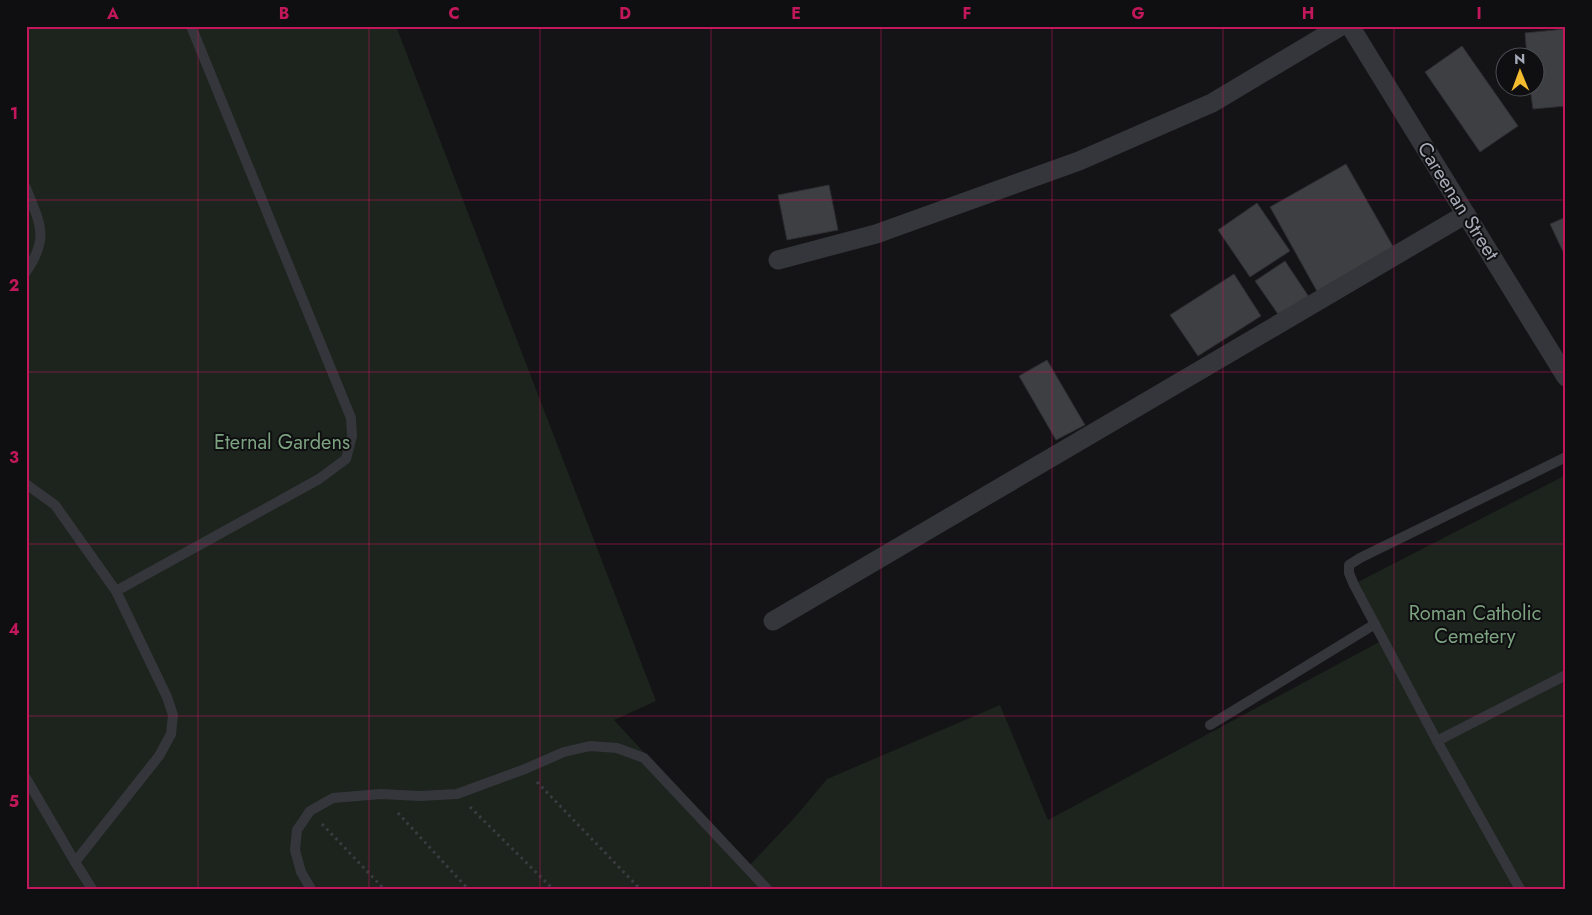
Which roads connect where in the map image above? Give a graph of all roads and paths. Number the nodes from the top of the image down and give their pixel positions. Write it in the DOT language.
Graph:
graph roads {
  1 [pos="191,26"];
  2 [pos="1341,26"];
  3 [pos="1350,26"];
  4 [pos="26,188"];
  5 [pos="1466,214"];
  6 [pos="778,260"];
  7 [pos="26,272"];
  8 [pos="1566,376"];
  9 [pos="1566,457"];
  10 [pos="26,484"];
  11 [pos="116,591"];
  12 [pos="773,621"];
  13 [pos="1375,624"];
  14 [pos="1566,675"];
  15 [pos="1210,725"];
  16 [pos="1437,741"];
  17 [pos="525,769"];
  18 [pos="26,778"];
  19 [pos="381,794"];
  20 [pos="457,794"];
  21 [pos="310,811"];
  22 [pos="75,862"];
  23 [pos="92,889"];
  24 [pos="312,889"];
  25 [pos="384,889"];
  26 [pos="468,889"];
  27 [pos="553,889"];
  28 [pos="640,889"];
  29 [pos="768,889"];
  30 [pos="1520,889"];
  1 -- 11 [label="lane"];
  2 -- 6 [label="street"];
  3 -- 5 [label="street, Careenan Street"];
  4 -- 7 [label="lane"];
  5 -- 8 [label="street, Careenan Street"];
  5 -- 12 [label="street"];
  9 -- 13 [label="lane"];
  10 -- 11 [label="lane"];
  11 -- 22 [label="lane"];
  13 -- 15 [label="lane"];
  13 -- 16 [label="lane"];
  14 -- 16 [label="lane"];
  16 -- 30 [label="lane"];
  17 -- 20 [label="lane"];
  17 -- 28 [label="path"];
  17 -- 29 [label="lane"];
  18 -- 22 [label="lane"];
  19 -- 20 [label="lane"];
  19 -- 21 [label="lane"];
  19 -- 26 [label="path"];
  20 -- 27 [label="path"];
  21 -- 24 [label="lane"];
  21 -- 25 [label="path"];
  22 -- 23 [label="lane"];
}
